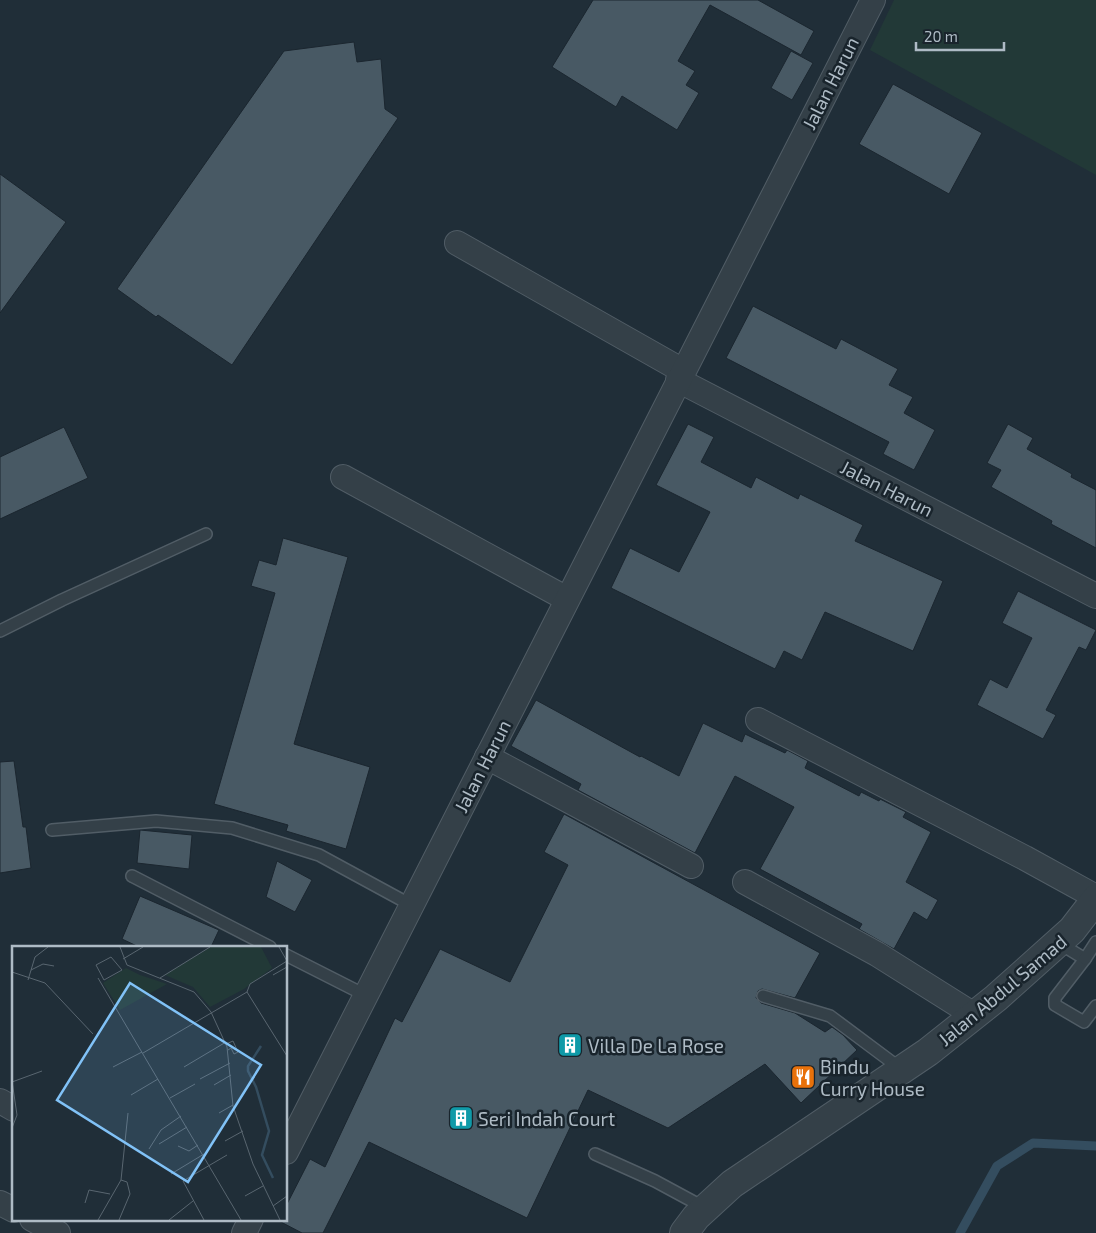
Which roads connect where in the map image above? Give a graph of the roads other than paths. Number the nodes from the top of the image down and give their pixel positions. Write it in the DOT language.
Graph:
graph roads {
  1 [pos="872,0"];
  2 [pos="457,243"];
  3 [pos="680,376"];
  4 [pos="344,477"];
  5 [pos="206,534"];
  6 [pos="1096,596"];
  7 [pos="567,599"];
  8 [pos="0,631"];
  9 [pos="758,720"];
  10 [pos="487,757"];
  11 [pos="52,830"];
  12 [pos="691,866"];
  13 [pos="132,876"];
  14 [pos="744,882"];
  15 [pos="411,904"];
  16 [pos="1094,905"];
  17 [pos="1096,942"];
  18 [pos="1059,943"];
  19 [pos="268,946"];
  20 [pos="288,956"];
  21 [pos="1085,959"];
  22 [pos="365,995"];
  23 [pos="763,996"];
  24 [pos="1096,1006"];
  25 [pos="974,1015"];
  26 [pos="902,1069"];
  27 [pos="0,1101"];
  28 [pos="12,1107"];
  29 [pos="288,1146"];
  30 [pos="595,1154"];
  31 [pos="0,1203"];
  32 [pos="706,1208"];
  33 [pos="12,1209"];
  34 [pos="34,1220"];
  35 [pos="58,1233"];
  36 [pos="684,1233"];
  1 -- 3 [label="street, Jalan Harun"];
  2 -- 3 [label="street"];
  3 -- 6 [label="street, Jalan Harun"];
  3 -- 7 [label="street, Jalan Harun"];
  4 -- 7 [label="street"];
  5 -- 8 [label="lane"];
  7 -- 10 [label="street, Jalan Harun"];
  9 -- 16 [label="street"];
  10 -- 12 [label="street"];
  10 -- 15 [label="street, Jalan Harun"];
  11 -- 15 [label="lane"];
  13 -- 19 [label="lane"];
  14 -- 25 [label="street"];
  15 -- 22 [label="street, Jalan Harun"];
  16 -- 18 [label="street, Jalan Abdul Samad"];
  17 -- 21 [label="lane"];
  18 -- 21 [label="lane"];
  18 -- 25 [label="street, Jalan Abdul Samad"];
  20 -- 22 [label="lane"];
  21 -- 24 [label="lane"];
  22 -- 29 [label="street, Jalan Harun"];
  23 -- 26 [label="lane"];
  25 -- 26 [label="street, Jalan Abdul Samad"];
  26 -- 32 [label="street, Jalan Abdul Samad"];
  27 -- 28 [label="street"];
  30 -- 32 [label="lane"];
  31 -- 33 [label="street"];
  32 -- 36 [label="street, Jalan Abdul Samad"];
  34 -- 35 [label="street"];
}
